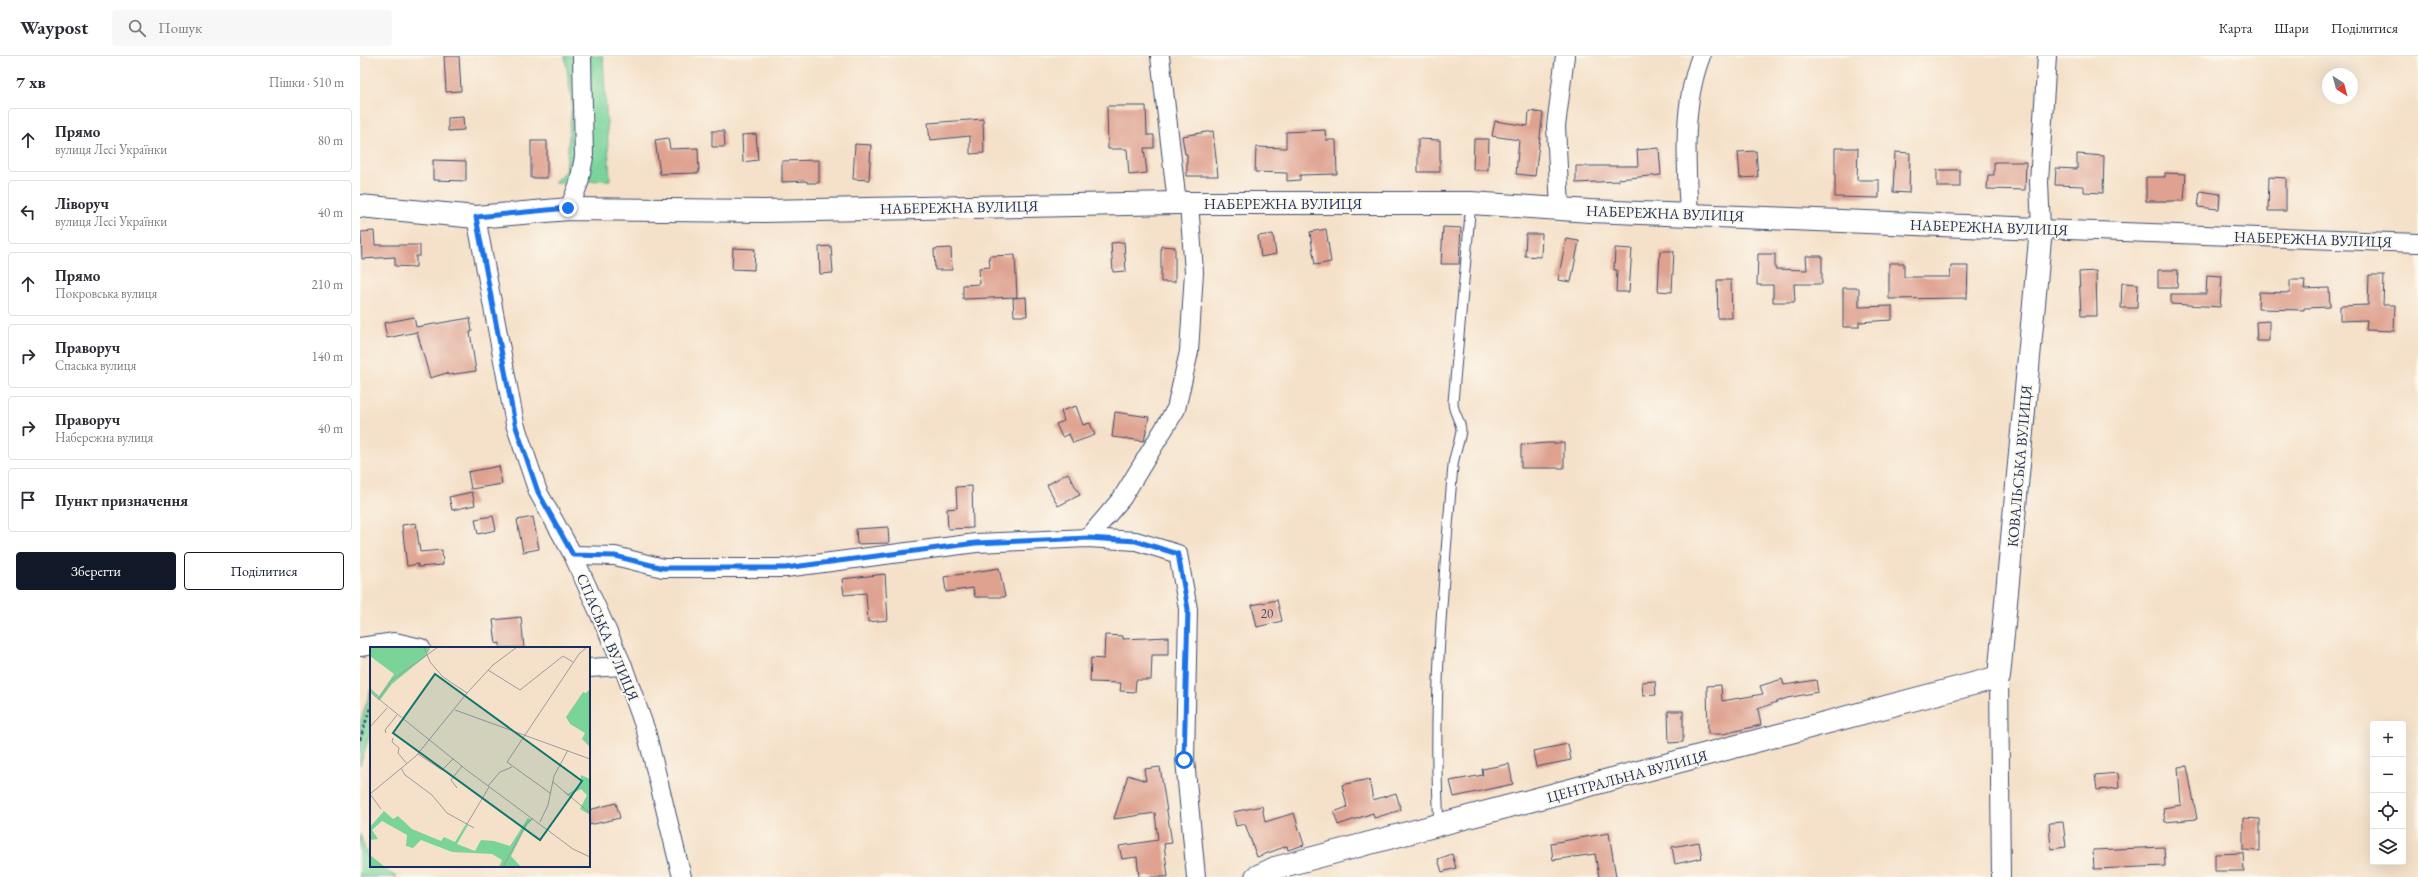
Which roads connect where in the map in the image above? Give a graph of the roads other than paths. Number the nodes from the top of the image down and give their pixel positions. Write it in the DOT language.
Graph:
graph roads {
  1 [pos="582,56"];
  2 [pos="1160,56"];
  3 [pos="1565,56"];
  4 [pos="1701,56"];
  5 [pos="2047,56"];
  6 [pos="1183,203"];
  7 [pos="1471,203"];
  8 [pos="360,206"];
  9 [pos="568,208"];
  10 [pos="1560,209"];
  11 [pos="1689,214"];
  12 [pos="476,217"];
  13 [pos="2041,229"];
  14 [pos="2418,243"];
  15 [pos="1088,538"];
  16 [pos="573,555"];
  17 [pos="360,647"];
  18 [pos="417,647"];
  19 [pos="623,666"];
  20 [pos="590,668"];
  21 [pos="1999,677"];
  22 [pos="1439,825"];
  23 [pos="682,877"];
  24 [pos="1196,877"];
  25 [pos="1256,877"];
  26 [pos="2001,877"];
  1 -- 9 [label="street"];
  2 -- 6 [label="street"];
  3 -- 10 [label="street"];
  4 -- 11 [label="street"];
  5 -- 13 [label="street, КОВАЛЬСЬКА ВУЛИЦЯ"];
  6 -- 7 [label="street, НАБЕРЕЖНА ВУЛИЦЯ"];
  6 -- 9 [label="street, НАБЕРЕЖНА ВУЛИЦЯ"];
  6 -- 15 [label="street"];
  7 -- 10 [label="street, НАБЕРЕЖНА ВУЛИЦЯ"];
  7 -- 22 [label="lane"];
  8 -- 12 [label="street, НАБЕРЕЖНА ВУЛИЦЯ"];
  9 -- 12 [label="street, НАБЕРЕЖНА ВУЛИЦЯ"];
  10 -- 11 [label="street, НАБЕРЕЖНА ВУЛИЦЯ"];
  11 -- 13 [label="street, НАБЕРЕЖНА ВУЛИЦЯ"];
  12 -- 16 [label="street, СПАСЬКА ВУЛИЦЯ"];
  13 -- 14 [label="street, НАБЕРЕЖНА ВУЛИЦЯ"];
  13 -- 21 [label="street, КОВАЛЬСЬКА ВУЛИЦЯ"];
  15 -- 16 [label="street"];
  15 -- 24 [label="street"];
  16 -- 19 [label="street, СПАСЬКА ВУЛИЦЯ"];
  17 -- 18 [label="street"];
  19 -- 20 [label="street"];
  19 -- 23 [label="street, СПАСЬКА ВУЛИЦЯ"];
  21 -- 22 [label="street, ЦЕНТРАЛЬНА ВУЛИЦЯ"];
  21 -- 26 [label="street, КОВАЛЬСЬКА ВУЛИЦЯ"];
  22 -- 25 [label="street, ЦЕНТРАЛЬНА ВУЛИЦЯ"];
}
